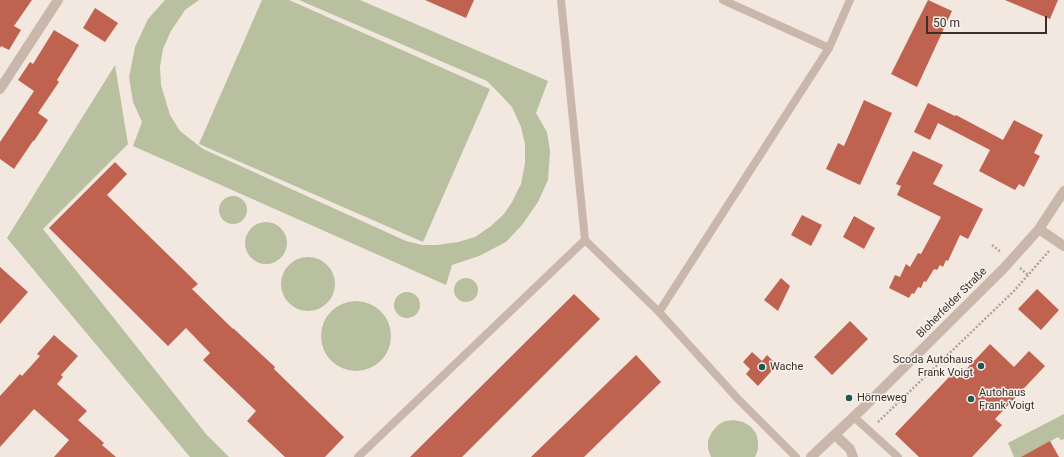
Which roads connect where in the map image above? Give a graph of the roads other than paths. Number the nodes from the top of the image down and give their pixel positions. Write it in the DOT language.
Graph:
graph roads {
  1 [pos="58,0"];
  2 [pos="561,0"];
  3 [pos="722,0"];
  4 [pos="850,0"];
  5 [pos="829,48"];
  6 [pos="0,89"];
  7 [pos="1064,191"];
  8 [pos="1039,229"];
  9 [pos="585,240"];
  10 [pos="1060,244"];
  11 [pos="658,312"];
  12 [pos="854,417"];
  13 [pos="835,435"];
  14 [pos="358,457"];
  15 [pos="796,457"];
  16 [pos="811,457"];
  17 [pos="853,457"];
  18 [pos="898,457"];
  1 -- 6 [label="street"];
  2 -- 9 [label="lane"];
  3 -- 5 [label="lane"];
  4 -- 5 [label="lane"];
  5 -- 11 [label="lane"];
  7 -- 8 [label="street, Bloherfelder Straße"];
  8 -- 10 [label="street"];
  8 -- 12 [label="street, Bloherfelder Straße"];
  9 -- 11 [label="lane"];
  9 -- 14 [label="lane"];
  11 -- 15 [label="lane"];
  12 -- 13 [label="street, Bloherfelder Straße"];
  12 -- 18 [label="lane"];
  13 -- 16 [label="street, Bloherfelder Straße"];
  13 -- 17 [label="street"];
}
